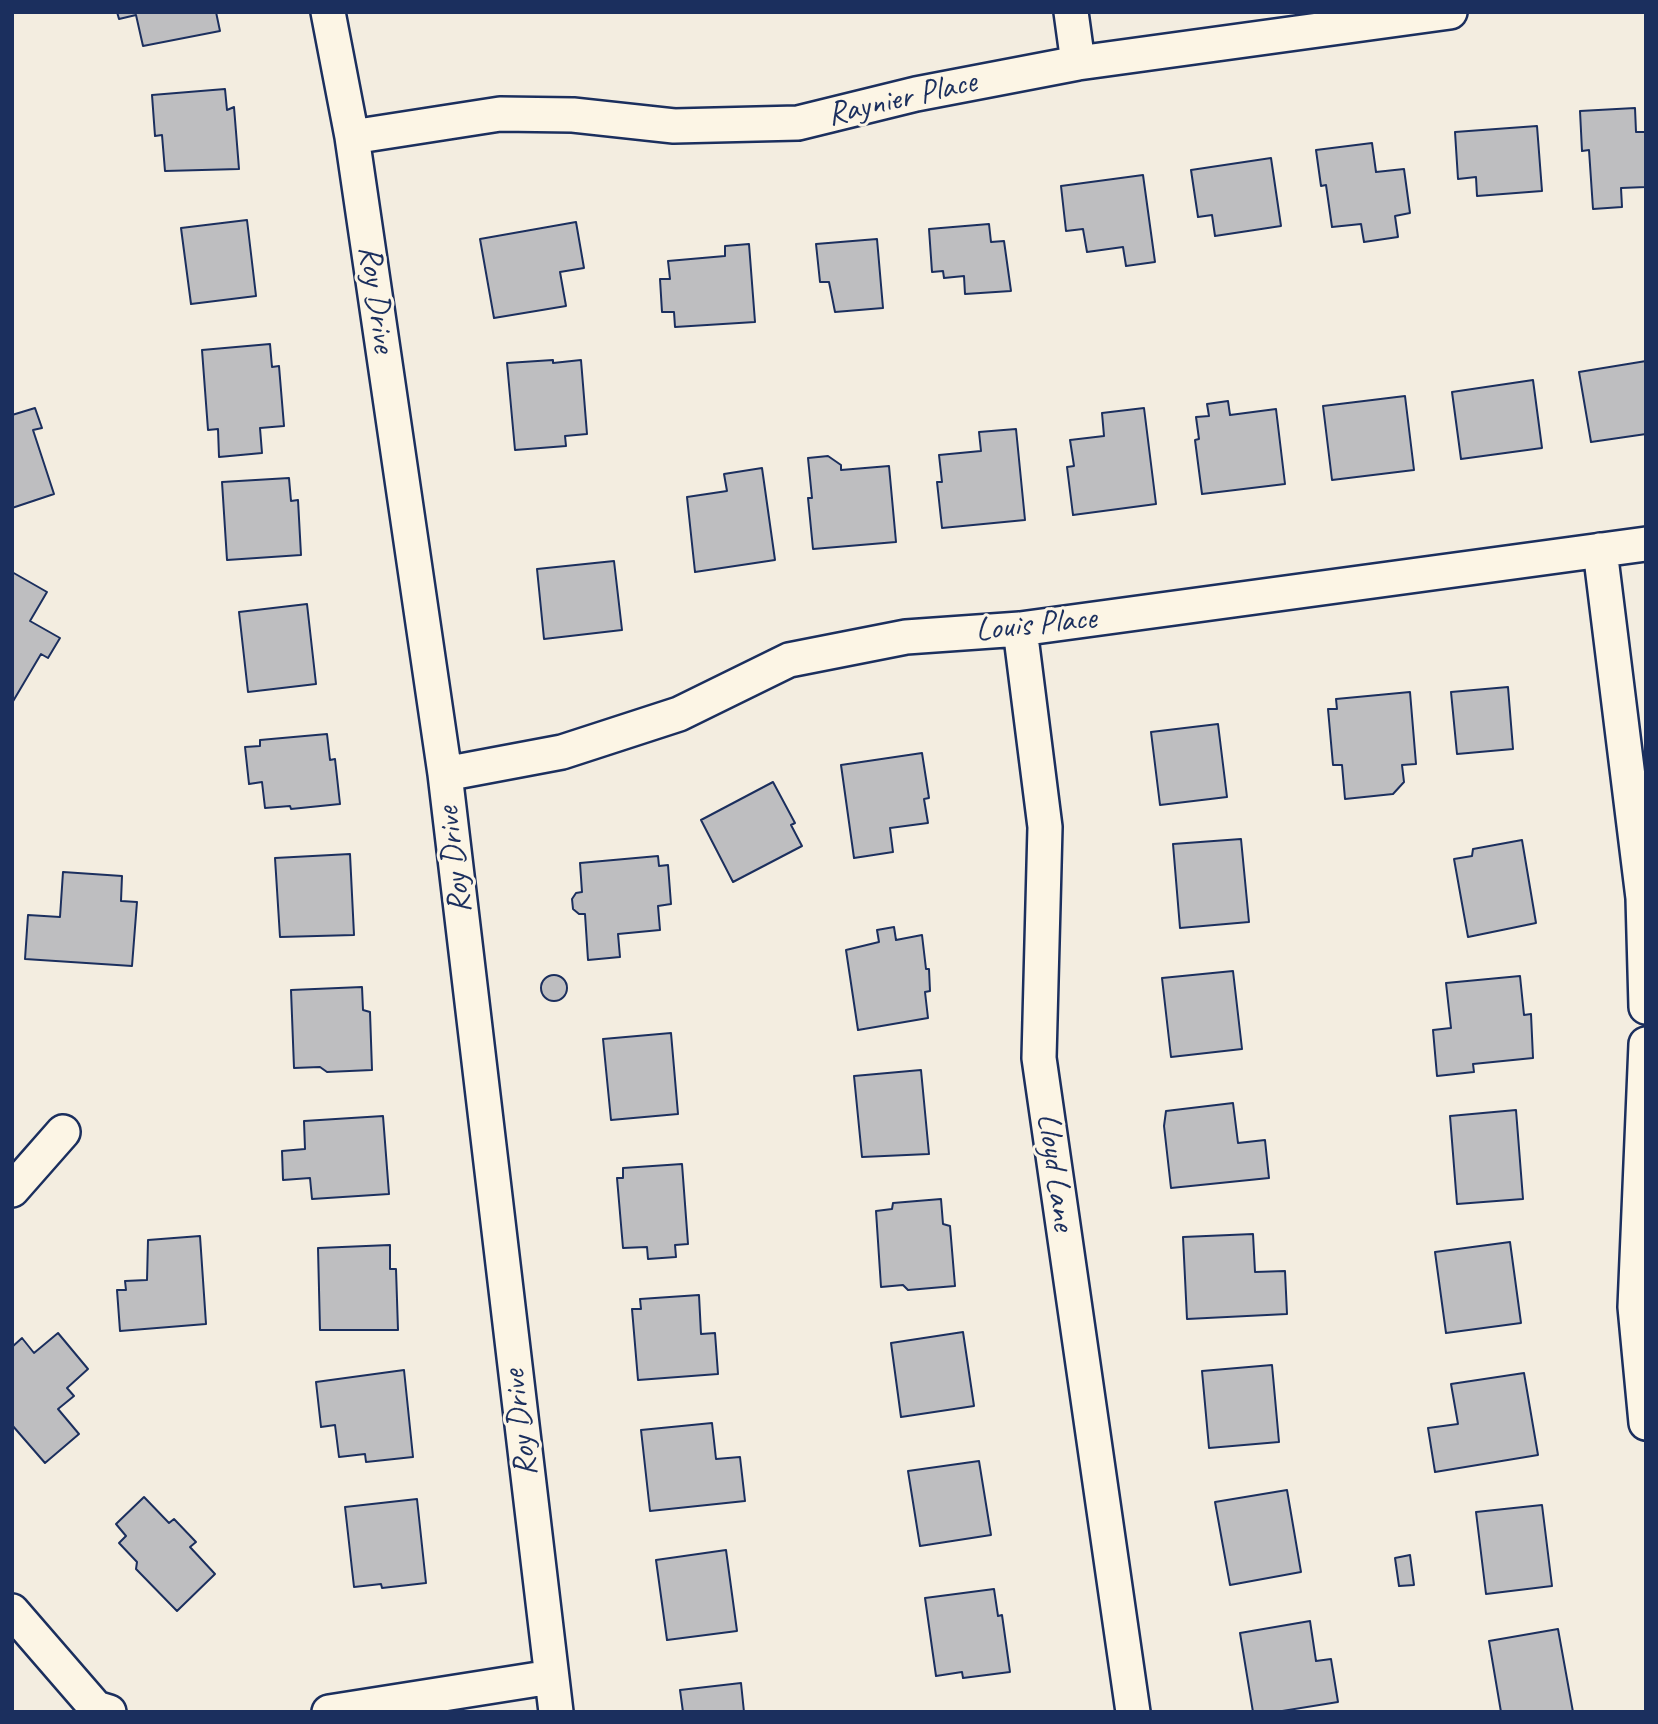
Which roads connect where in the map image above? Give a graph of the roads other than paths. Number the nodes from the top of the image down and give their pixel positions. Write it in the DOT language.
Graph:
graph roads {
  1 [pos="328,12"];
  2 [pos="1071,12"];
  3 [pos="1450,12"];
  4 [pos="1077,63"];
  5 [pos="352,137"];
  6 [pos="1646,544"];
  7 [pos="1600,550"];
  8 [pos="1020,629"];
  9 [pos="445,774"];
  10 [pos="1646,1007"];
  11 [pos="1646,1044"];
  12 [pos="63,1132"];
  13 [pos="12,1190"];
  14 [pos="1646,1423"];
  15 [pos="12,1611"];
  16 [pos="551,1677"];
  17 [pos="109,1712"];
  18 [pos="329,1712"];
  19 [pos="556,1712"];
  20 [pos="1133,1712"];
  1 -- 5 [label="street, Roy Drive"];
  2 -- 4 [label="street"];
  3 -- 4 [label="street, Raynier Place"];
  4 -- 5 [label="street, Raynier Place"];
  5 -- 9 [label="street, Roy Drive"];
  6 -- 7 [label="street, Louis Place"];
  7 -- 8 [label="street, Louis Place"];
  7 -- 10 [label="street"];
  8 -- 9 [label="street, Louis Place"];
  8 -- 20 [label="street, Lloyd Lane"];
  9 -- 16 [label="street, Roy Drive"];
  11 -- 14 [label="street"];
  12 -- 13 [label="street"];
  15 -- 17 [label="street"];
  16 -- 18 [label="street"];
  16 -- 19 [label="street, Roy Drive"];
}
